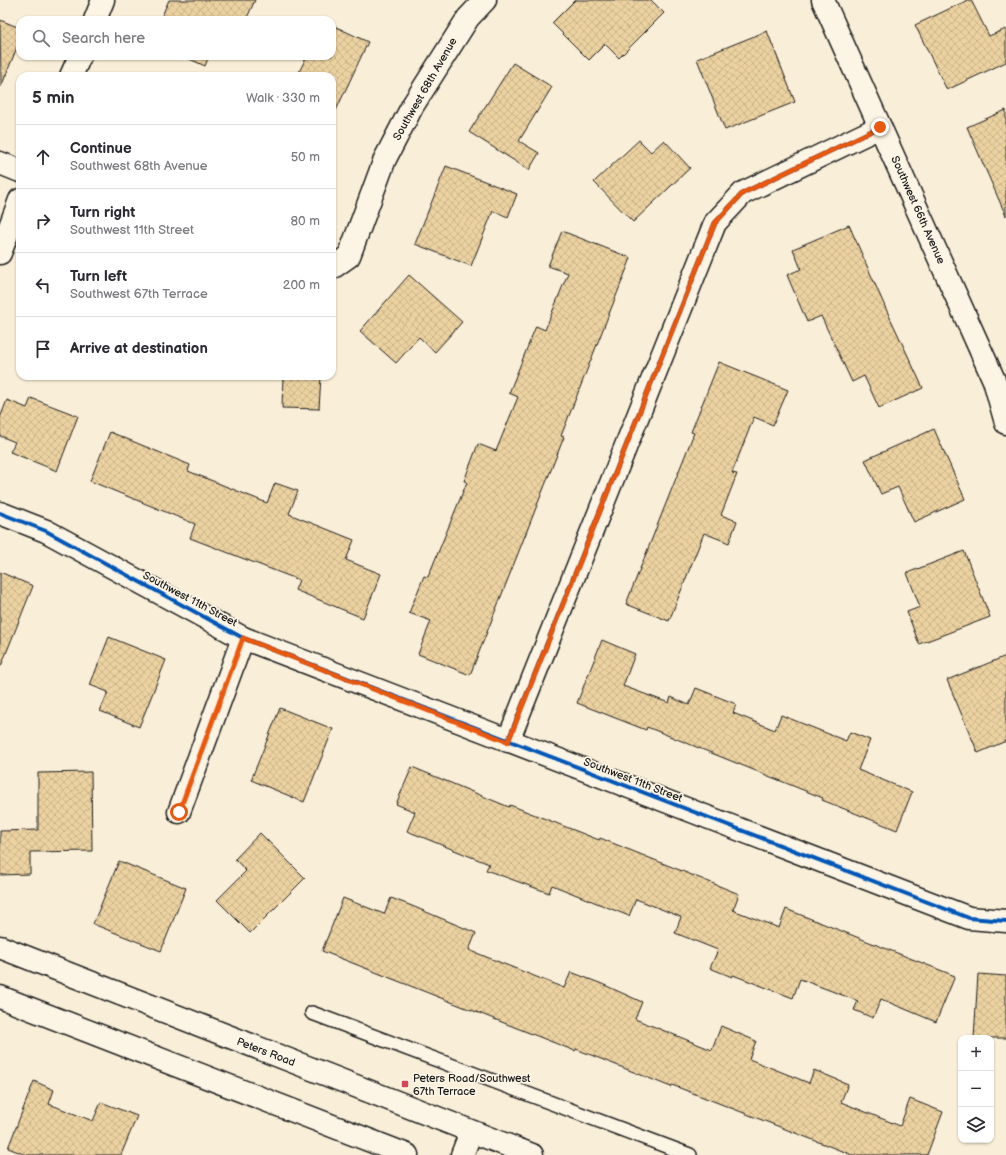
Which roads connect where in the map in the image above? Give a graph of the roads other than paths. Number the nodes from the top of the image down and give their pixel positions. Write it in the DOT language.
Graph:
graph roads {
  1 [pos="103,0"];
  2 [pos="485,0"];
  3 [pos="823,0"];
  4 [pos="97,16"];
  5 [pos="78,60"];
  6 [pos="73,72"];
  7 [pos="880,127"];
  8 [pos="0,163"];
  9 [pos="16,169"];
  10 [pos="16,211"];
  11 [pos="0,253"];
  12 [pos="336,265"];
  13 [pos="1006,423"];
  14 [pos="0,513"];
  15 [pos="243,638"];
  16 [pos="508,742"];
  17 [pos="179,812"];
  18 [pos="1006,921"];
  19 [pos="0,947"];
  20 [pos="0,997"];
  21 [pos="312,1013"];
  22 [pos="471,1132"];
  23 [pos="407,1155"];
  24 [pos="462,1155"];
  25 [pos="532,1155"];
  26 [pos="690,1155"];
  1 -- 4 [label="street"];
  2 -- 12 [label="street, Southwest 68th Avenue"];
  3 -- 7 [label="street, Southwest 66th Avenue"];
  5 -- 6 [label="street"];
  7 -- 13 [label="street, Southwest 66th Avenue"];
  7 -- 16 [label="street"];
  8 -- 9 [label="street"];
  10 -- 11 [label="street"];
  14 -- 15 [label="street, Southwest 11th Street"];
  15 -- 16 [label="street, Southwest 11th Street"];
  15 -- 17 [label="street"];
  16 -- 18 [label="street, Southwest 11th Street"];
  19 -- 22 [label="street, Peters Road"];
  20 -- 23 [label="street"];
  21 -- 26 [label="lane"];
  22 -- 24 [label="street"];
  22 -- 25 [label="street, Peters Road"];
}
